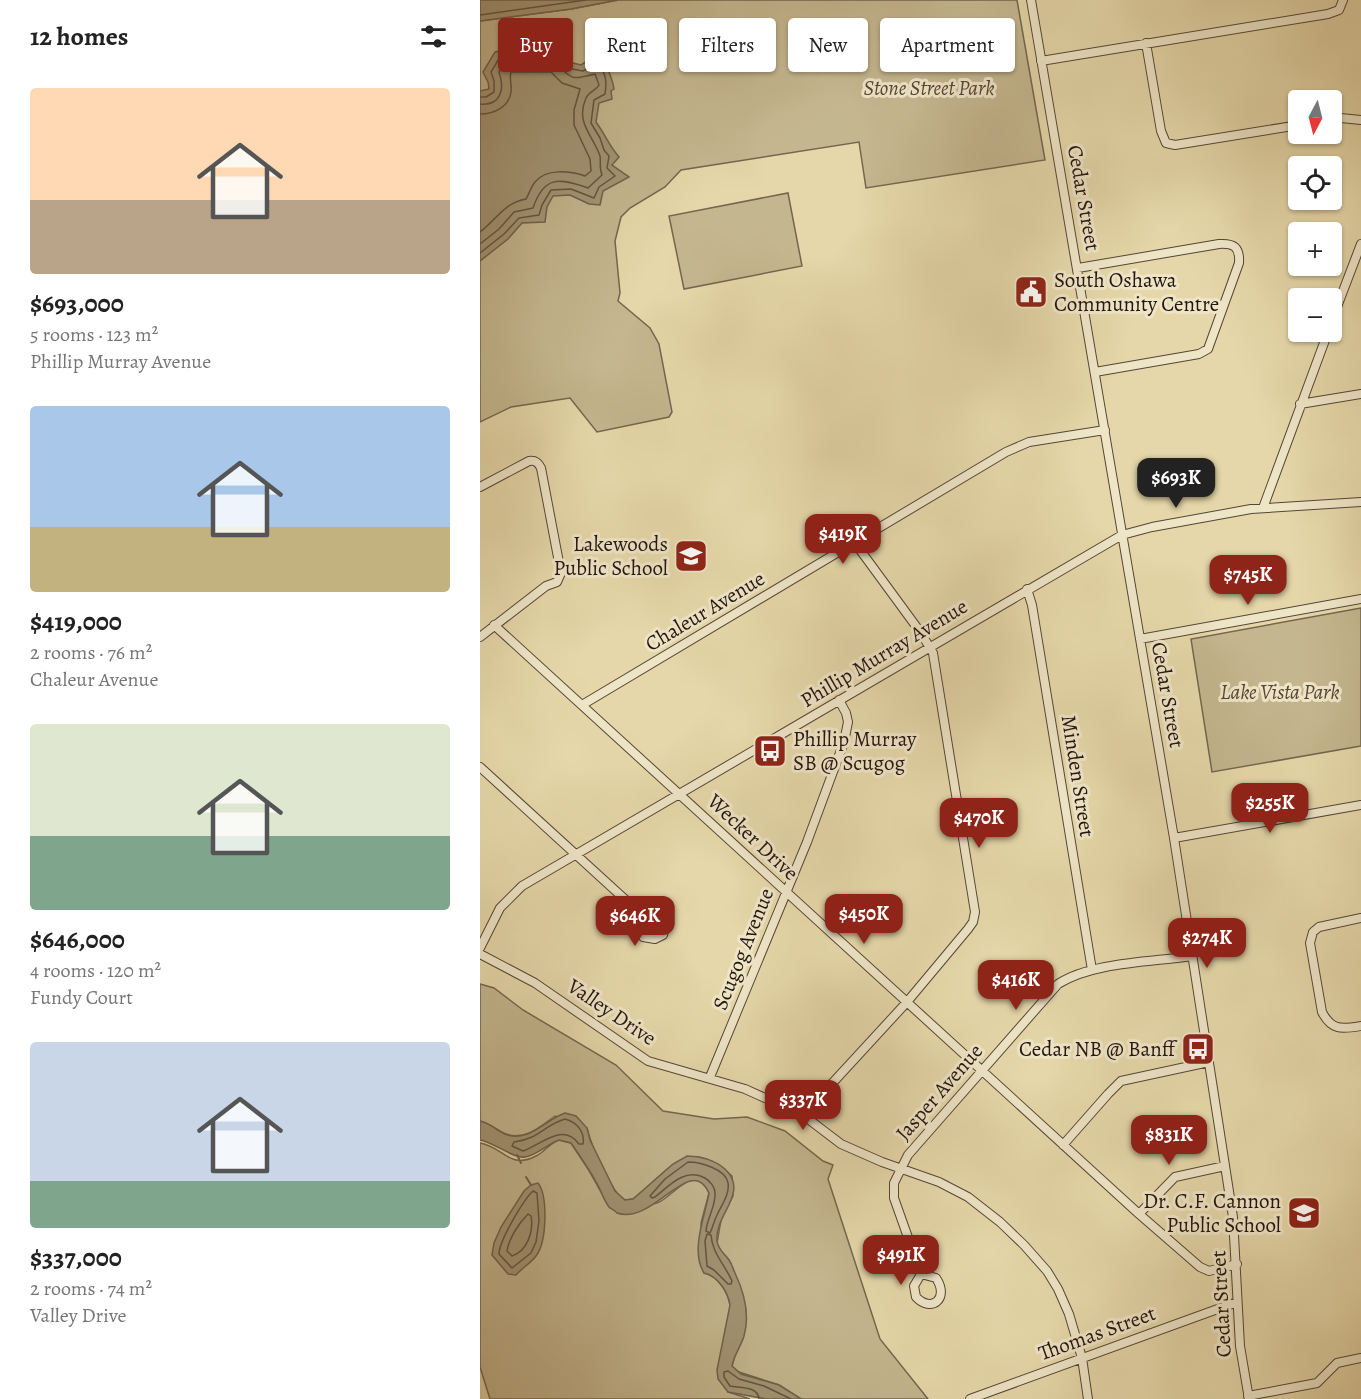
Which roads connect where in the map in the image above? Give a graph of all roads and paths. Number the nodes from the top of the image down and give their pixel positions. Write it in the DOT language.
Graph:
graph roads {
  1 [pos="1031,0"];
  2 [pos="1343,0"];
  3 [pos="1146,43"];
  4 [pos="1041,61"];
  5 [pos="1342,118"];
  6 [pos="1361,120"];
  7 [pos="1288,127"];
  8 [pos="1361,244"];
  9 [pos="1078,268"];
  10 [pos="1342,294"];
  11 [pos="1324,342"];
  12 [pos="1095,372"];
  13 [pos="1361,394"];
  14 [pos="1300,404"];
  15 [pos="1105,430"];
  16 [pos="480,487"];
  17 [pos="1361,502"];
  18 [pos="1263,508"];
  19 [pos="1122,535"];
  20 [pos="855,543"];
  21 [pos="1028,589"];
  22 [pos="1361,598"];
  23 [pos="494,625"];
  24 [pos="480,637"];
  25 [pos="1140,639"];
  26 [pos="929,646"];
  27 [pos="839,700"];
  28 [pos="582,705"];
  29 [pos="482,772"];
  30 [pos="681,795"];
  31 [pos="1361,805"];
  32 [pos="1174,838"];
  33 [pos="577,854"];
  34 [pos="786,892"];
  35 [pos="641,915"];
  36 [pos="1361,918"];
  37 [pos="480,948"];
  38 [pos="480,954"];
  39 [pos="1192,956"];
  40 [pos="1092,970"];
  41 [pos="907,1002"];
  42 [pos="1361,1026"];
  43 [pos="1209,1062"];
  44 [pos="981,1070"];
  45 [pos="710,1077"];
  46 [pos="803,1115"];
  47 [pos="1063,1145"];
  48 [pos="1225,1166"];
  49 [pos="901,1167"];
  50 [pos="1139,1214"];
  51 [pos="1237,1264"];
  52 [pos="921,1274"];
  53 [pos="1238,1302"];
  54 [pos="1082,1358"];
  55 [pos="1361,1358"];
  56 [pos="1249,1397"];
  57 [pos="970,1399"];
  58 [pos="1088,1399"];
  1 -- 4 [label="street, Cedar Street"];
  2 -- 3 [label="street"];
  3 -- 4 [label="street"];
  3 -- 7 [label="street"];
  4 -- 9 [label="street, Cedar Street"];
  5 -- 6 [label="street"];
  8 -- 10 [label="street"];
  9 -- 12 [label="street, Cedar Street"];
  9 -- 12 [label="street"];
  11 -- 14 [label="street"];
  12 -- 15 [label="street, Cedar Street"];
  13 -- 14 [label="street"];
  14 -- 18 [label="street"];
  15 -- 19 [label="street, Cedar Street"];
  15 -- 20 [label="street, Chaleur Avenue"];
  16 -- 23 [label="street"];
  17 -- 18 [label="street, Phillip Murray Avenue"];
  18 -- 19 [label="street, Phillip Murray Avenue"];
  19 -- 21 [label="street, Phillip Murray Avenue"];
  19 -- 25 [label="street, Cedar Street"];
  20 -- 26 [label="street"];
  20 -- 28 [label="street, Chaleur Avenue"];
  21 -- 26 [label="street, Phillip Murray Avenue"];
  21 -- 40 [label="street, Minden Street"];
  22 -- 25 [label="street"];
  23 -- 24 [label="street"];
  23 -- 28 [label="street, Wecker Drive"];
  25 -- 32 [label="street, Cedar Street"];
  26 -- 27 [label="street, Phillip Murray Avenue"];
  26 -- 41 [label="street"];
  27 -- 30 [label="street, Phillip Murray Avenue"];
  27 -- 34 [label="street, Scugog Avenue"];
  28 -- 30 [label="street, Wecker Drive"];
  29 -- 33 [label="street"];
  30 -- 33 [label="street, Phillip Murray Avenue"];
  30 -- 34 [label="street, Wecker Drive"];
  31 -- 32 [label="street"];
  32 -- 39 [label="street, Cedar Street"];
  33 -- 35 [label="street"];
  33 -- 37 [label="street, Phillip Murray Avenue"];
  34 -- 41 [label="street, Wecker Drive"];
  34 -- 45 [label="street, Scugog Avenue"];
  36 -- 42 [label="street"];
  38 -- 45 [label="street, Valley Drive"];
  39 -- 40 [label="street, Jasper Avenue"];
  39 -- 43 [label="street, Cedar Street"];
  40 -- 44 [label="street, Jasper Avenue"];
  41 -- 44 [label="street, Wecker Drive"];
  41 -- 46 [label="street"];
  43 -- 47 [label="street"];
  43 -- 48 [label="street, Cedar Street"];
  44 -- 47 [label="street, Wecker Drive"];
  44 -- 49 [label="street, Jasper Avenue"];
  45 -- 46 [label="street, Valley Drive"];
  46 -- 49 [label="street, Valley Drive"];
  47 -- 50 [label="street, Wecker Drive"];
  48 -- 50 [label="street"];
  48 -- 51 [label="street, Cedar Street"];
  49 -- 52 [label="street"];
  49 -- 54 [label="street, Valley Drive"];
  50 -- 51 [label="street, Wecker Drive"];
  51 -- 53 [label="street, Cedar Street"];
  53 -- 54 [label="street, Thomas Street"];
  53 -- 56 [label="street, Cedar Street"];
  54 -- 57 [label="street, Thomas Street"];
  54 -- 58 [label="street, Valley Drive"];
  55 -- 56 [label="street"];
}
